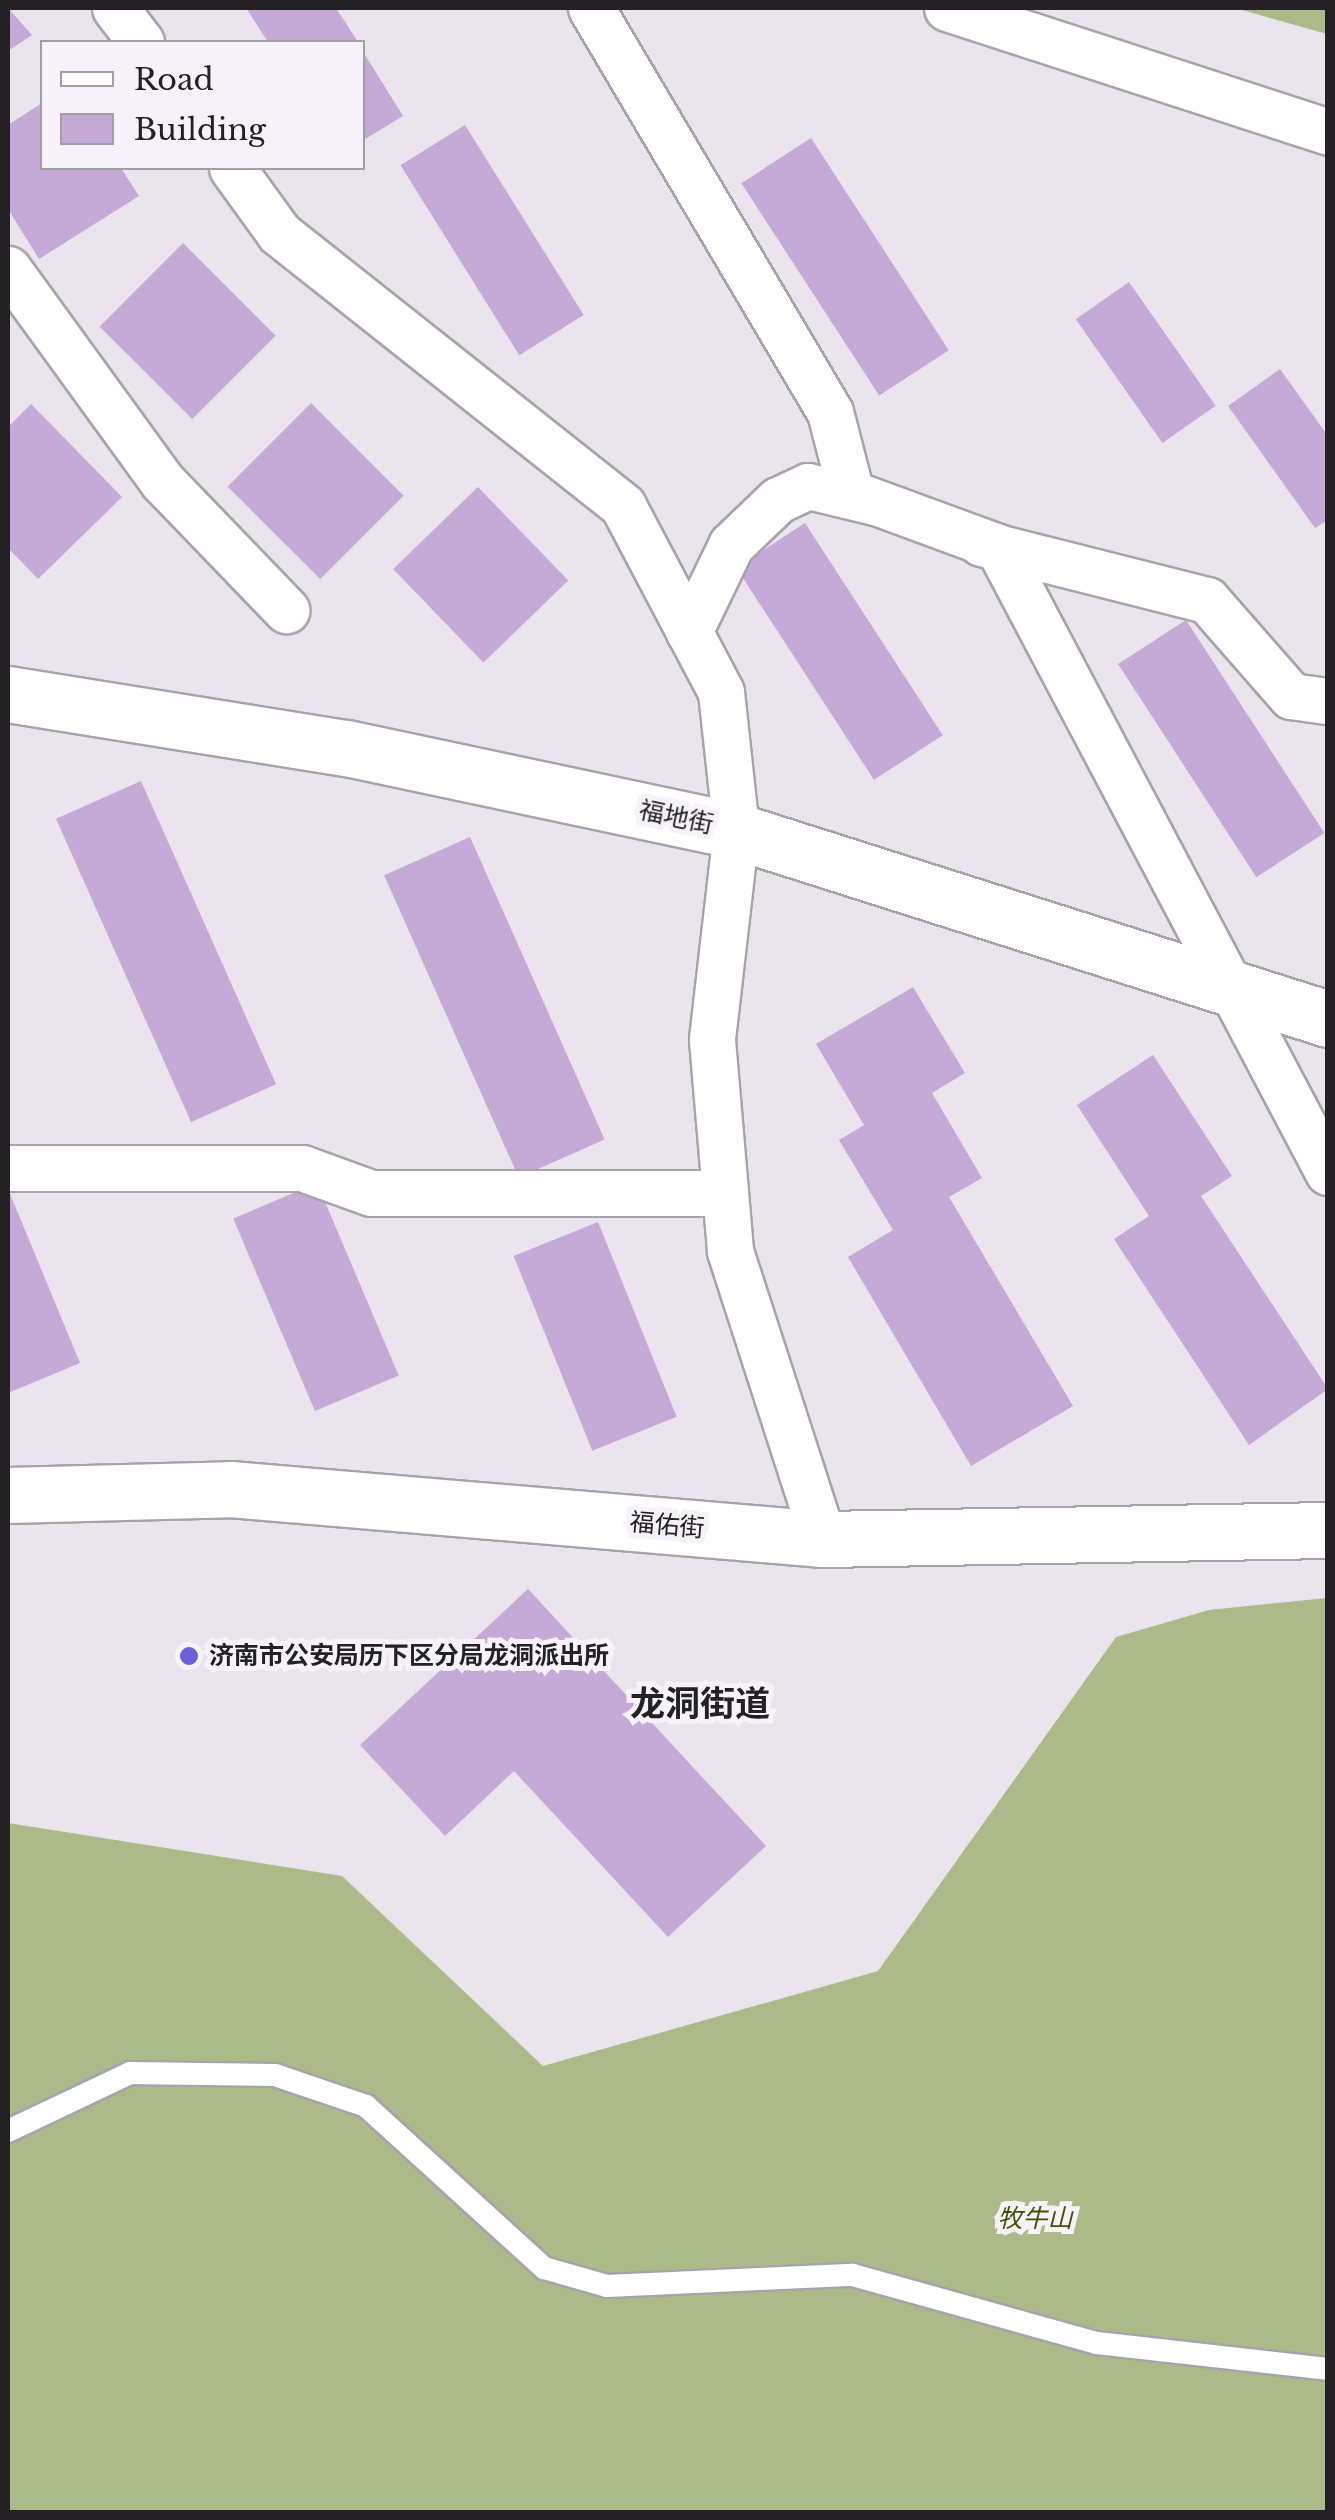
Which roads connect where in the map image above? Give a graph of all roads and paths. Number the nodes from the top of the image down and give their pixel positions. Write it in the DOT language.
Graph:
graph roads {
  1 [pos="115,8"];
  2 [pos="591,8"];
  3 [pos="947,8"];
  4 [pos="139,40"];
  5 [pos="1328,132"];
  6 [pos="233,170"];
  7 [pos="8,269"];
  8 [pos="851,493"];
  9 [pos="998,547"];
  10 [pos="286,610"];
  11 [pos="690,632"];
  12 [pos="8,694"];
  13 [pos="1328,701"];
  14 [pos="736,831"];
  15 [pos="1239,990"];
  16 [pos="1328,1018"];
  17 [pos="8,1168"];
  18 [pos="1328,1172"];
  19 [pos="725,1193"];
  20 [pos="8,1496"];
  21 [pos="1328,1530"];
  22 [pos="824,1539"];
  23 [pos="8,2131"];
  24 [pos="1328,2369"];
  1 -- 4 [label="street"];
  2 -- 8 [label="street"];
  3 -- 5 [label="street"];
  6 -- 11 [label="street"];
  7 -- 10 [label="street"];
  8 -- 9 [label="street"];
  8 -- 11 [label="street"];
  9 -- 13 [label="street"];
  9 -- 15 [label="street"];
  11 -- 14 [label="street"];
  12 -- 14 [label="street, 福地街"];
  14 -- 15 [label="street, 福地街"];
  14 -- 19 [label="street"];
  15 -- 16 [label="street, 福地街"];
  15 -- 18 [label="street"];
  17 -- 19 [label="street"];
  19 -- 22 [label="street"];
  20 -- 22 [label="street, 福佑街"];
  21 -- 22 [label="street, 福佑街"];
  23 -- 24 [label="lane"];
}
